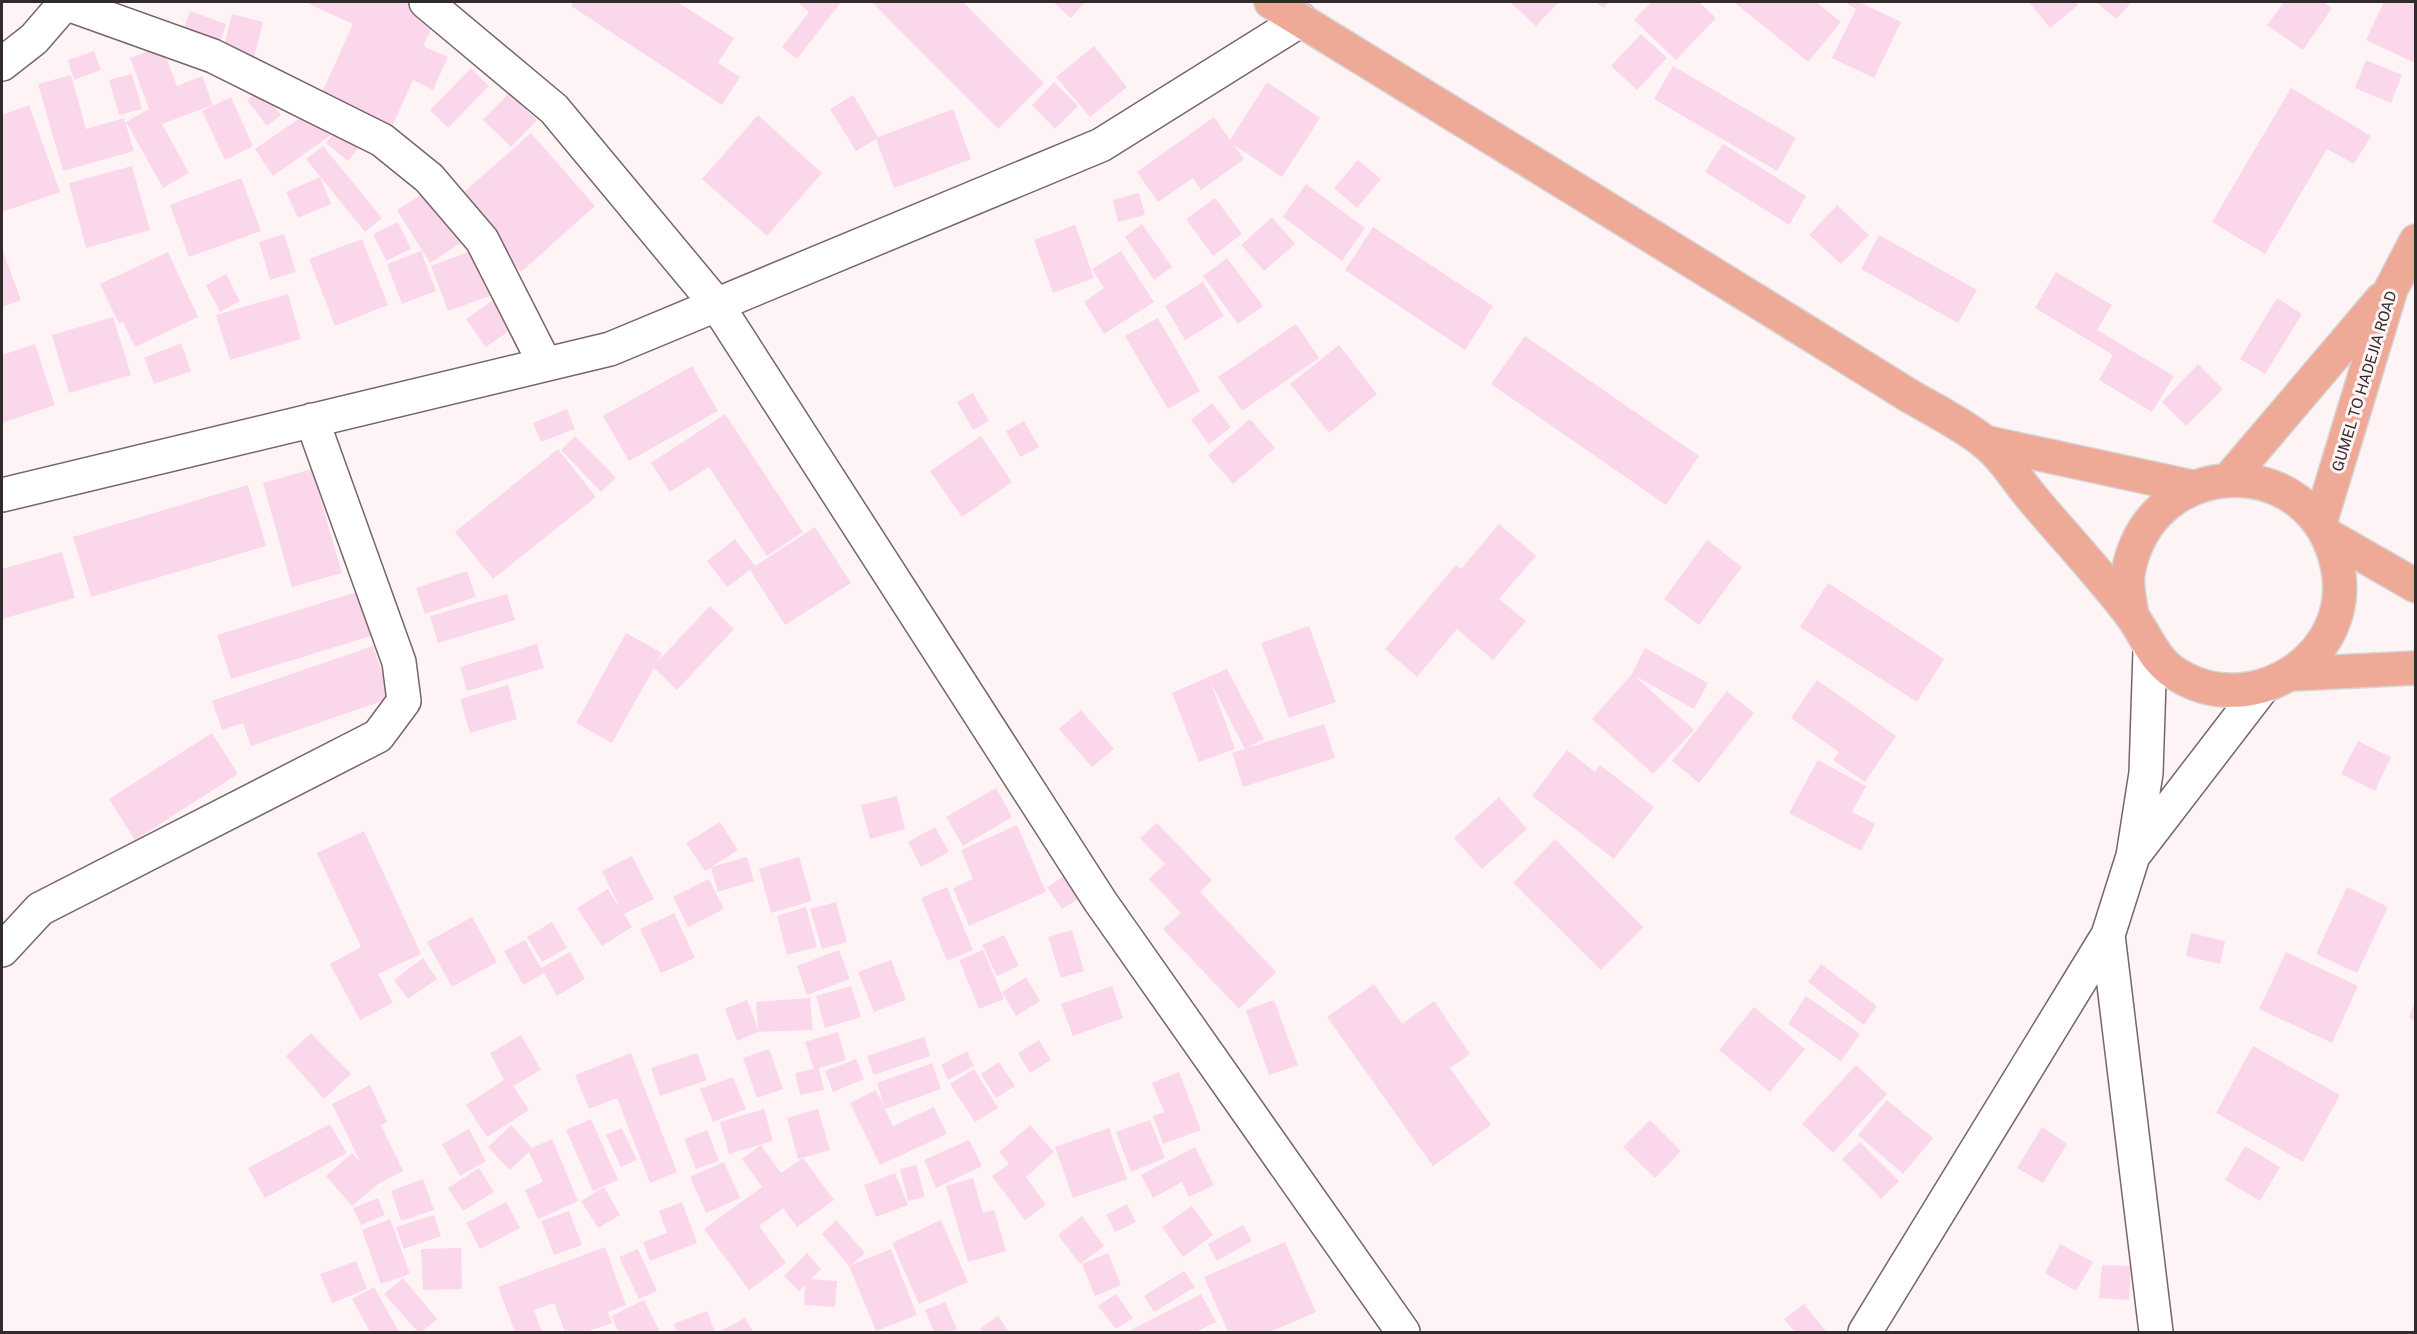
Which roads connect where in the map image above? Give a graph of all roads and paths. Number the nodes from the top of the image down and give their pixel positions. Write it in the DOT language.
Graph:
graph roads {
  1 [pos="65,2"];
  2 [pos="426,2"];
  3 [pos="1271,2"];
  4 [pos="1301,20"];
  5 [pos="6,51"];
  6 [pos="2415,241"];
  7 [pos="2391,289"];
  8 [pos="717,305"];
  9 [pos="545,364"];
  10 [pos="312,420"];
  11 [pos="1984,442"];
  12 [pos="2230,478"];
  13 [pos="2192,487"];
  14 [pos="2,495"];
  15 [pos="2323,529"];
  16 [pos="2415,586"];
  17 [pos="2132,616"];
  18 [pos="2150,651"];
  19 [pos="2415,668"];
  20 [pos="2292,674"];
  21 [pos="2262,688"];
  22 [pos="2133,856"];
  23 [pos="2108,934"];
  24 [pos="2,950"];
  25 [pos="1403,1332"];
  26 [pos="1864,1332"];
  27 [pos="2156,1332"];
  1 -- 5 [label="street"];
  1 -- 9 [label="street"];
  2 -- 8 [label="street"];
  3 -- 4 [label="main road"];
  4 -- 8 [label="street"];
  4 -- 11 [label="main road"];
  6 -- 7 [label="main road, GUMEL TO HADEJIA ROAD"];
  7 -- 12 [label="main road"];
  7 -- 15 [label="main road, GUMEL TO HADEJIA ROAD"];
  8 -- 9 [label="street"];
  8 -- 25 [label="street"];
  9 -- 10 [label="street"];
  10 -- 14 [label="street"];
  10 -- 24 [label="street"];
  11 -- 13 [label="main road"];
  11 -- 17 [label="main road"];
  12 -- 13 [label="main road"];
  12 -- 15 [label="main road"];
  13 -- 17 [label="main road"];
  15 -- 16 [label="main road"];
  15 -- 20 [label="main road"];
  17 -- 18 [label="main road"];
  18 -- 21 [label="main road"];
  18 -- 22 [label="street"];
  19 -- 20 [label="main road"];
  20 -- 21 [label="main road"];
  21 -- 22 [label="street"];
  22 -- 23 [label="street"];
  23 -- 26 [label="street"];
  23 -- 27 [label="street"];
}
